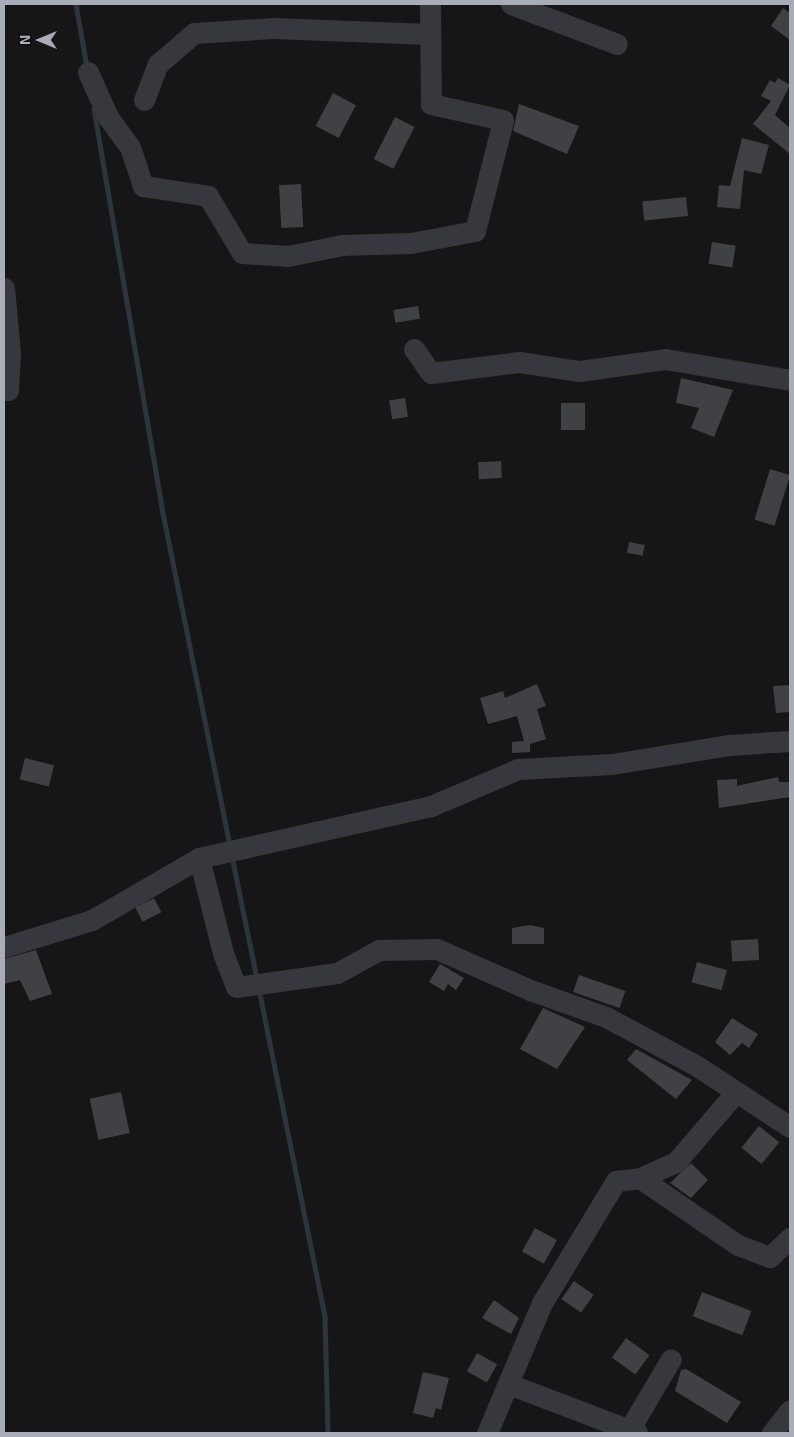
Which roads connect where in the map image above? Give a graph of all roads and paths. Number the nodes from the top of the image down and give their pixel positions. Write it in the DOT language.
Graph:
graph roads {
  1 [pos="430,4"];
  2 [pos="511,4"];
  3 [pos="429,34"];
  4 [pos="617,44"];
  5 [pos="88,72"];
  6 [pos="144,100"];
  7 [pos="4,288"];
  8 [pos="414,349"];
  9 [pos="790,380"];
  10 [pos="4,389"];
  11 [pos="790,741"];
  12 [pos="199,858"];
  13 [pos="4,946"];
  14 [pos="736,1092"];
  15 [pos="790,1127"];
  16 [pos="640,1178"];
  17 [pos="790,1238"];
  18 [pos="671,1359"];
  19 [pos="509,1384"];
  20 [pos="790,1410"];
  21 [pos="633,1432"];
  22 [pos="487,1433"];
  23 [pos="772,1433"];
  1 -- 3 [label="street"];
  2 -- 4 [label="street"];
  3 -- 5 [label="street"];
  3 -- 6 [label="street"];
  7 -- 10 [label="street"];
  8 -- 9 [label="street"];
  11 -- 12 [label="street"];
  12 -- 13 [label="street"];
  12 -- 14 [label="street"];
  14 -- 15 [label="street"];
  14 -- 16 [label="street"];
  16 -- 17 [label="street"];
  16 -- 19 [label="street"];
  18 -- 21 [label="street"];
  19 -- 21 [label="street"];
  19 -- 22 [label="street"];
  20 -- 23 [label="street"];
}
